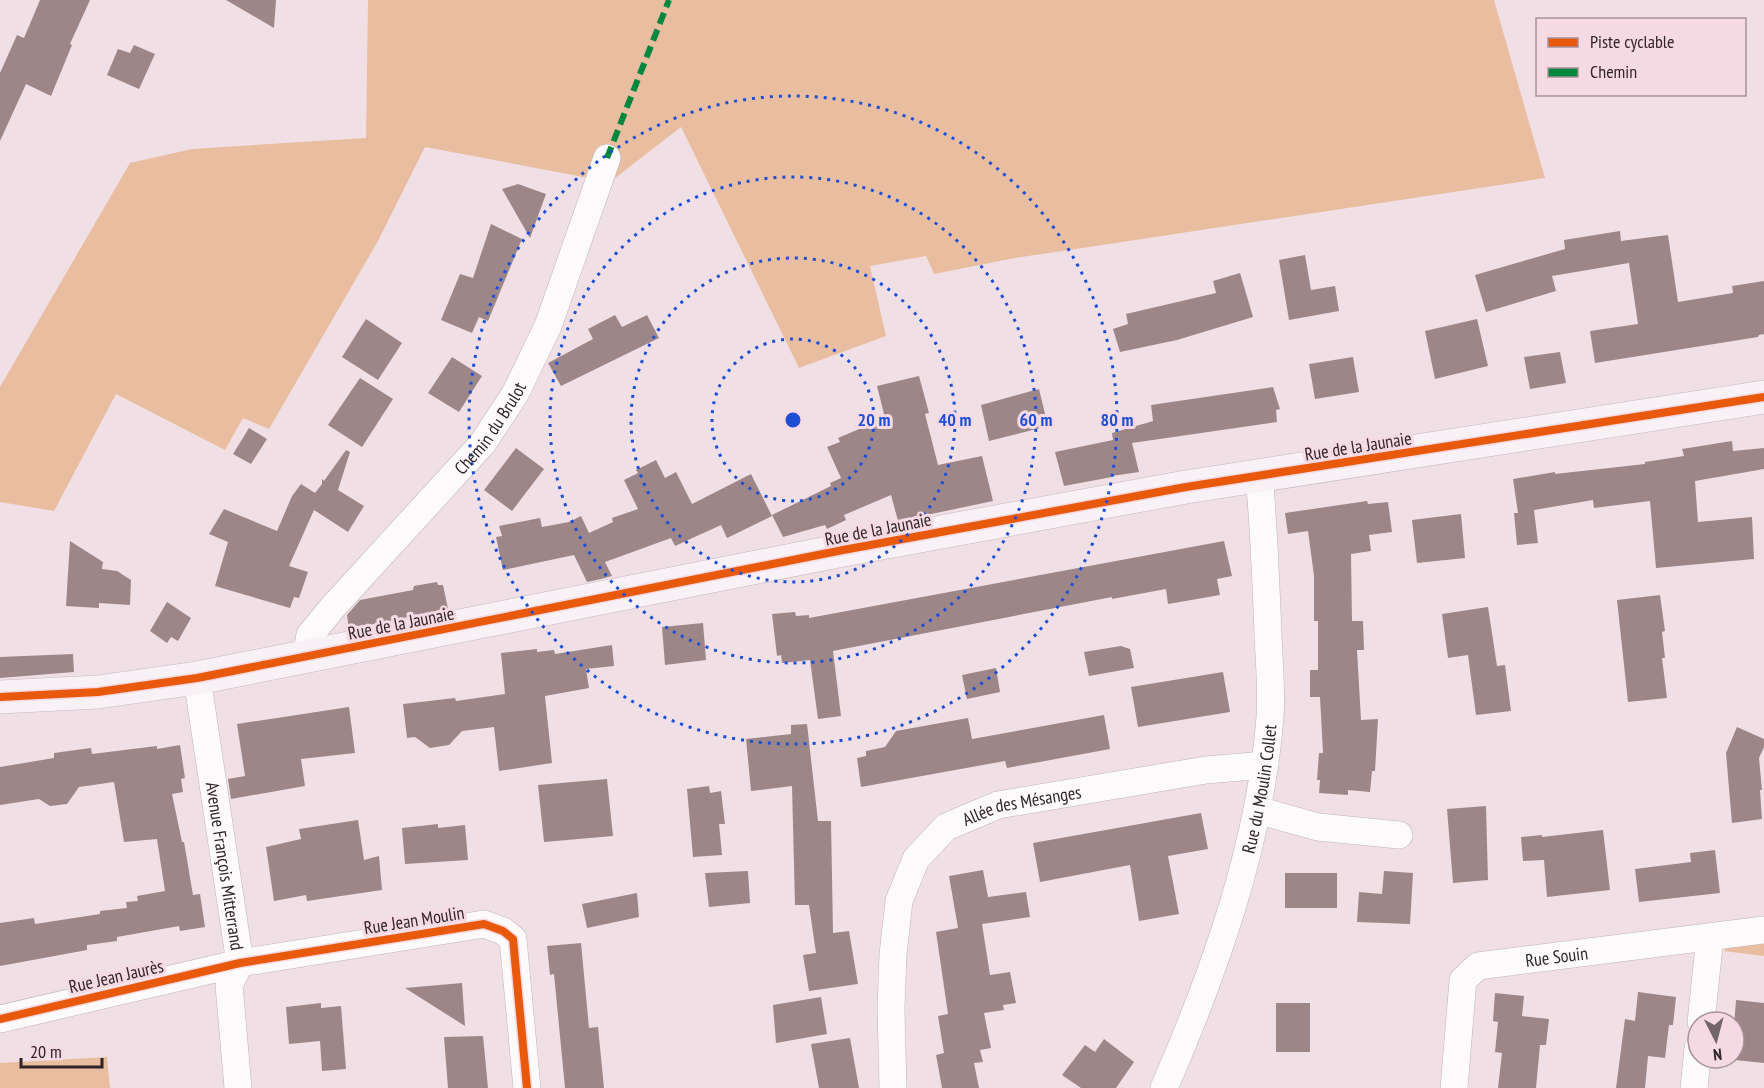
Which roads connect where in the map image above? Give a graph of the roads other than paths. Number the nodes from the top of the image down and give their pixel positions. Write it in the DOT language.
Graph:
graph roads {
  1 [pos="607,158"];
  2 [pos="1764,397"];
  3 [pos="1259,476"];
  4 [pos="306,657"];
  5 [pos="197,678"];
  6 [pos="0,697"];
  7 [pos="1265,765"];
  8 [pos="1257,810"];
  9 [pos="1399,835"];
  10 [pos="1764,930"];
  11 [pos="1710,937"];
  12 [pos="240,963"];
  13 [pos="1702,1010"];
  14 [pos="0,1019"];
  15 [pos="1696,1070"];
  16 [pos="238,1088"];
  17 [pos="527,1088"];
  18 [pos="893,1088"];
  19 [pos="1164,1088"];
  20 [pos="1454,1088"];
  21 [pos="1694,1088"];
  1 -- 4 [label="street, Chemin du Brulot"];
  2 -- 3 [label="main road, Rue de la Jaunaie"];
  3 -- 4 [label="main road, Rue de la Jaunaie"];
  3 -- 7 [label="street, Rue du Moulin Collet"];
  4 -- 5 [label="main road, Rue de la Jaunaie"];
  5 -- 6 [label="main road, Rue de la Jaunaie"];
  5 -- 12 [label="street, Avenue François Mitterrand"];
  7 -- 8 [label="street, Rue du Moulin Collet"];
  7 -- 18 [label="street, Allée des Mésanges"];
  8 -- 9 [label="street"];
  8 -- 19 [label="street, Rue du Moulin Collet"];
  10 -- 11 [label="street, Rue Souin"];
  11 -- 13 [label="street"];
  11 -- 20 [label="street, Rue Souin"];
  12 -- 14 [label="street, Rue Jean Jaurès"];
  12 -- 16 [label="street, Avenue François Mitterrand"];
  12 -- 17 [label="street, Rue Jean Moulin"];
  15 -- 21 [label="street"];
}
